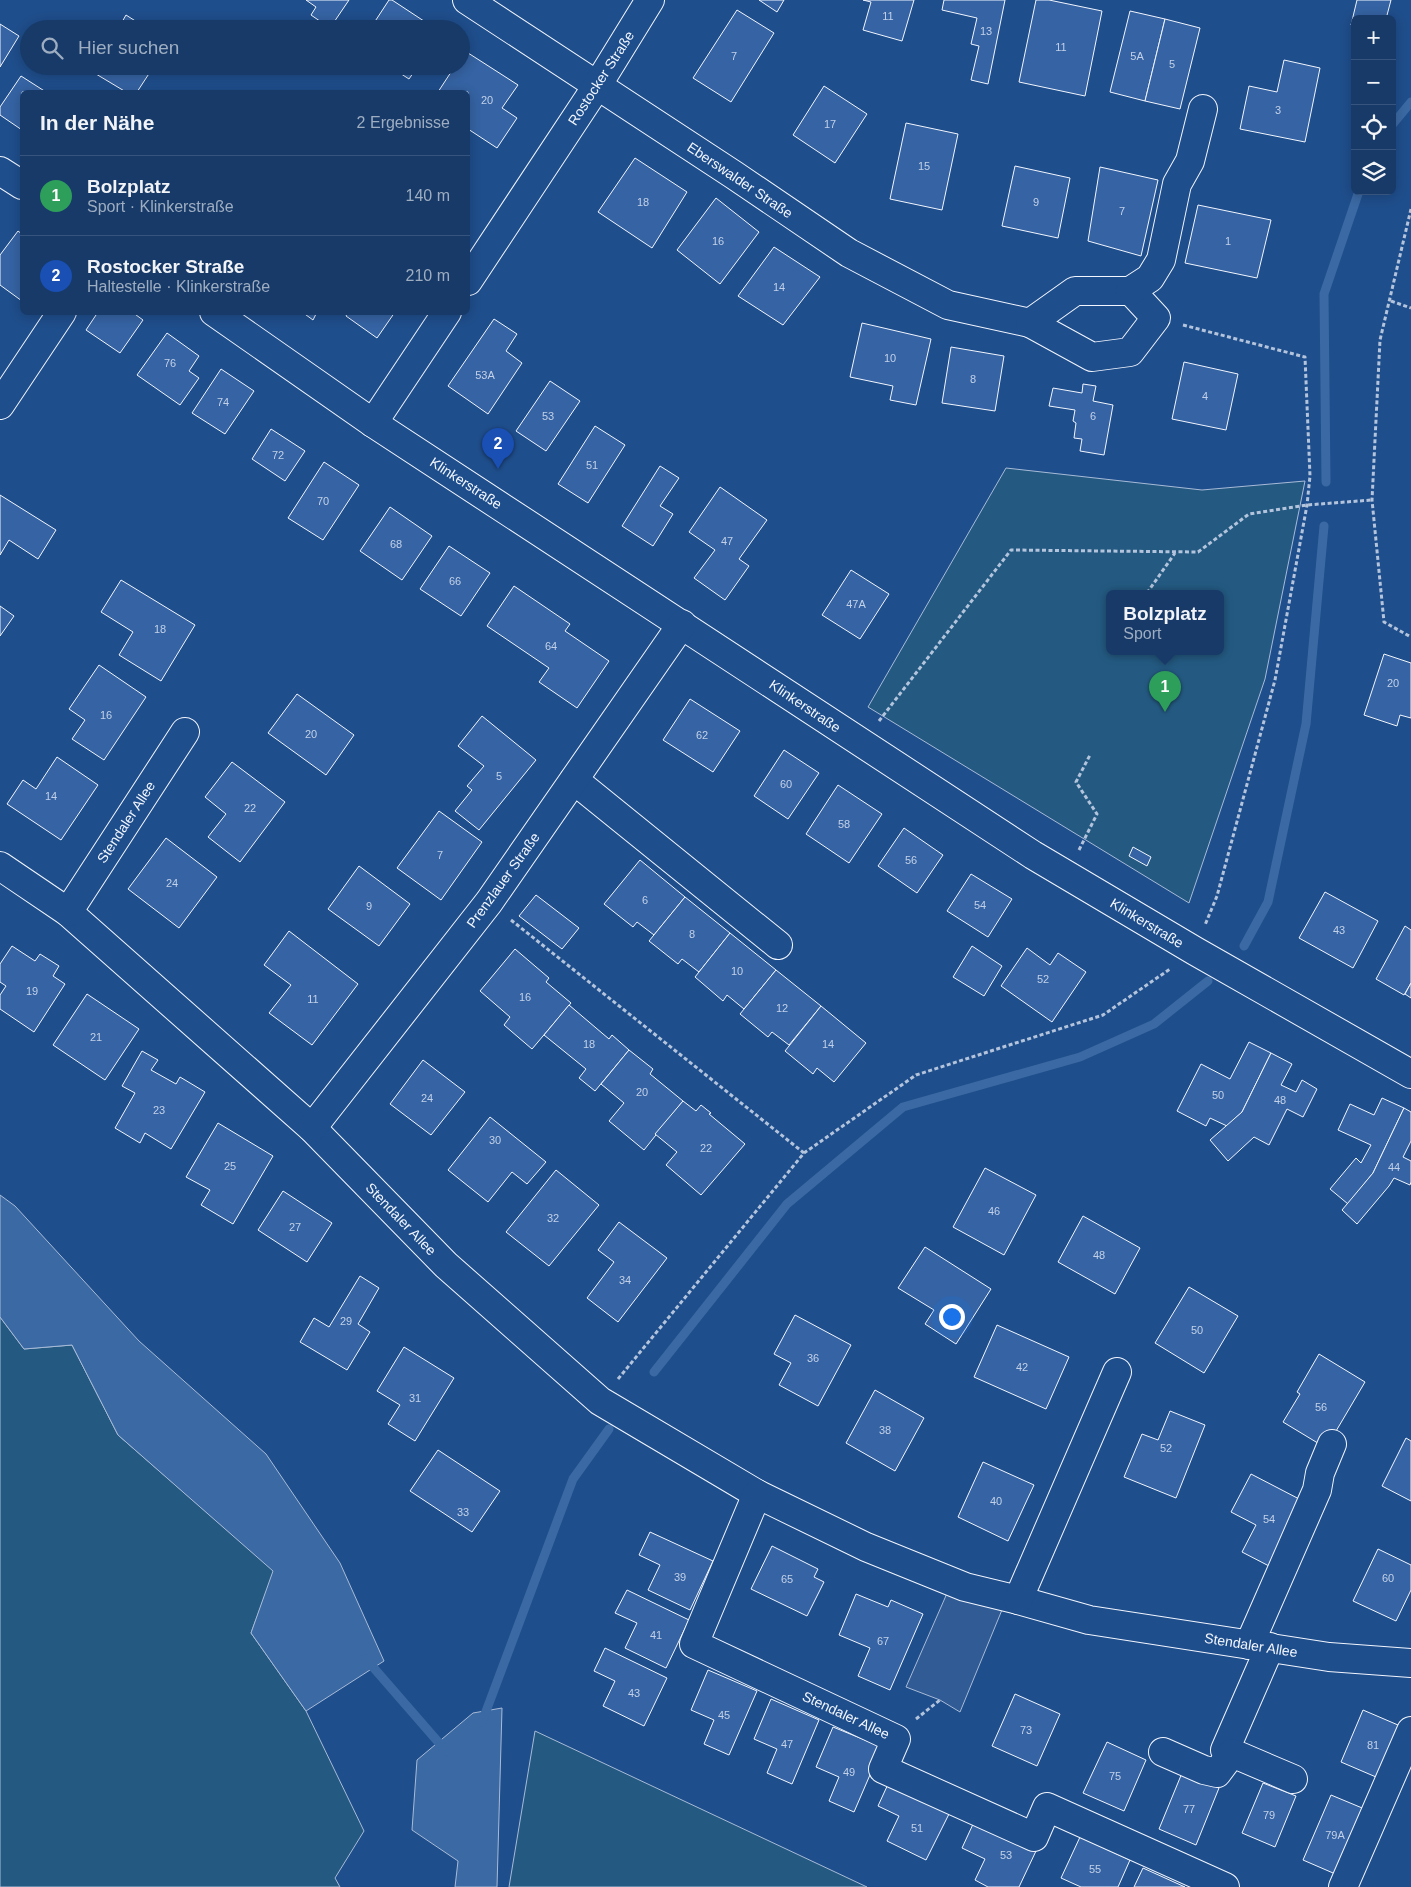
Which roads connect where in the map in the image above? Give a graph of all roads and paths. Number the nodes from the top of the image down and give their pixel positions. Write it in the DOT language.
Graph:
graph roads {
  1 [pos="467,0"];
  2 [pos="650,0"];
  3 [pos="597,86"];
  4 [pos="1203,109"];
  5 [pos="0,171"];
  6 [pos="20,184"];
  7 [pos="1411,209"];
  8 [pos="470,278"];
  9 [pos="1130,291"];
  10 [pos="1391,301"];
  11 [pos="1411,308"];
  12 [pos="60,315"];
  13 [pos="218,315"];
  14 [pos="445,315"];
  15 [pos="1030,323"];
  16 [pos="0,405"];
  17 [pos="373,423"];
  18 [pos="1372,500"];
  19 [pos="1176,552"];
  20 [pos="1149,590"];
  21 [pos="682,624"];
  22 [pos="1411,637"];
  23 [pos="185,732"];
  24 [pos="862,744"];
  25 [pos="1090,755"];
  26 [pos="574,780"];
  27 [pos="0,866"];
  28 [pos="1066,875"];
  29 [pos="489,902"];
  30 [pos="68,912"];
  31 [pos="778,945"];
  32 [pos="1411,1074"];
  33 [pos="312,1128"];
  34 [pos="804,1153"];
  35 [pos="1116,1372"];
  36 [pos="1332,1444"];
  37 [pos="757,1494"];
  38 [pos="1018,1600"];
  39 [pos="1259,1646"];
  40 [pos="1411,1663"];
  41 [pos="1411,1731"];
  42 [pos="1162,1752"];
  43 [pos="1232,1753"];
  44 [pos="1293,1779"];
  45 [pos="1225,1887"];
  46 [pos="1343,1887"];
  1 -- 3 [label="street, Eberswalder Straße"];
  2 -- 3 [label="street, Rostocker Straße"];
  3 -- 8 [label="street, Rostocker Straße"];
  3 -- 15 [label="street, Eberswalder Straße"];
  4 -- 9 [label="street"];
  5 -- 6 [label="street"];
  7 -- 10 [label="path"];
  9 -- 15 [label="street"];
  9 -- 15 [label="street, Eberswalder Straße"];
  10 -- 11 [label="path"];
  10 -- 18 [label="path"];
  12 -- 16 [label="street"];
  13 -- 17 [label="street, Klinkerstraße"];
  14 -- 17 [label="street"];
  17 -- 21 [label="street, Klinkerstraße"];
  18 -- 19 [label="path"];
  18 -- 22 [label="path"];
  19 -- 20 [label="path"];
  19 -- 24 [label="path"];
  21 -- 24 [label="street, Klinkerstraße"];
  21 -- 26 [label="street, Prenzlauer Straße"];
  23 -- 30 [label="street, Stendaler Allee"];
  24 -- 28 [label="street, Klinkerstraße"];
  25 -- 28 [label="path"];
  26 -- 29 [label="street, Prenzlauer Straße"];
  26 -- 31 [label="street"];
  27 -- 30 [label="street, Stendaler Allee"];
  28 -- 32 [label="street, Klinkerstraße"];
  29 -- 33 [label="street, Prenzlauer Straße"];
  29 -- 34 [label="path"];
  30 -- 33 [label="street, Stendaler Allee"];
  33 -- 37 [label="street, Stendaler Allee"];
  35 -- 38 [label="street"];
  36 -- 39 [label="street"];
  37 -- 38 [label="street, Stendaler Allee"];
  37 -- 45 [label="street, Stendaler Allee"];
  38 -- 39 [label="street, Stendaler Allee"];
  39 -- 40 [label="street, Stendaler Allee"];
  39 -- 43 [label="street"];
  41 -- 46 [label="street"];
  42 -- 43 [label="street"];
  43 -- 44 [label="street"];
}
